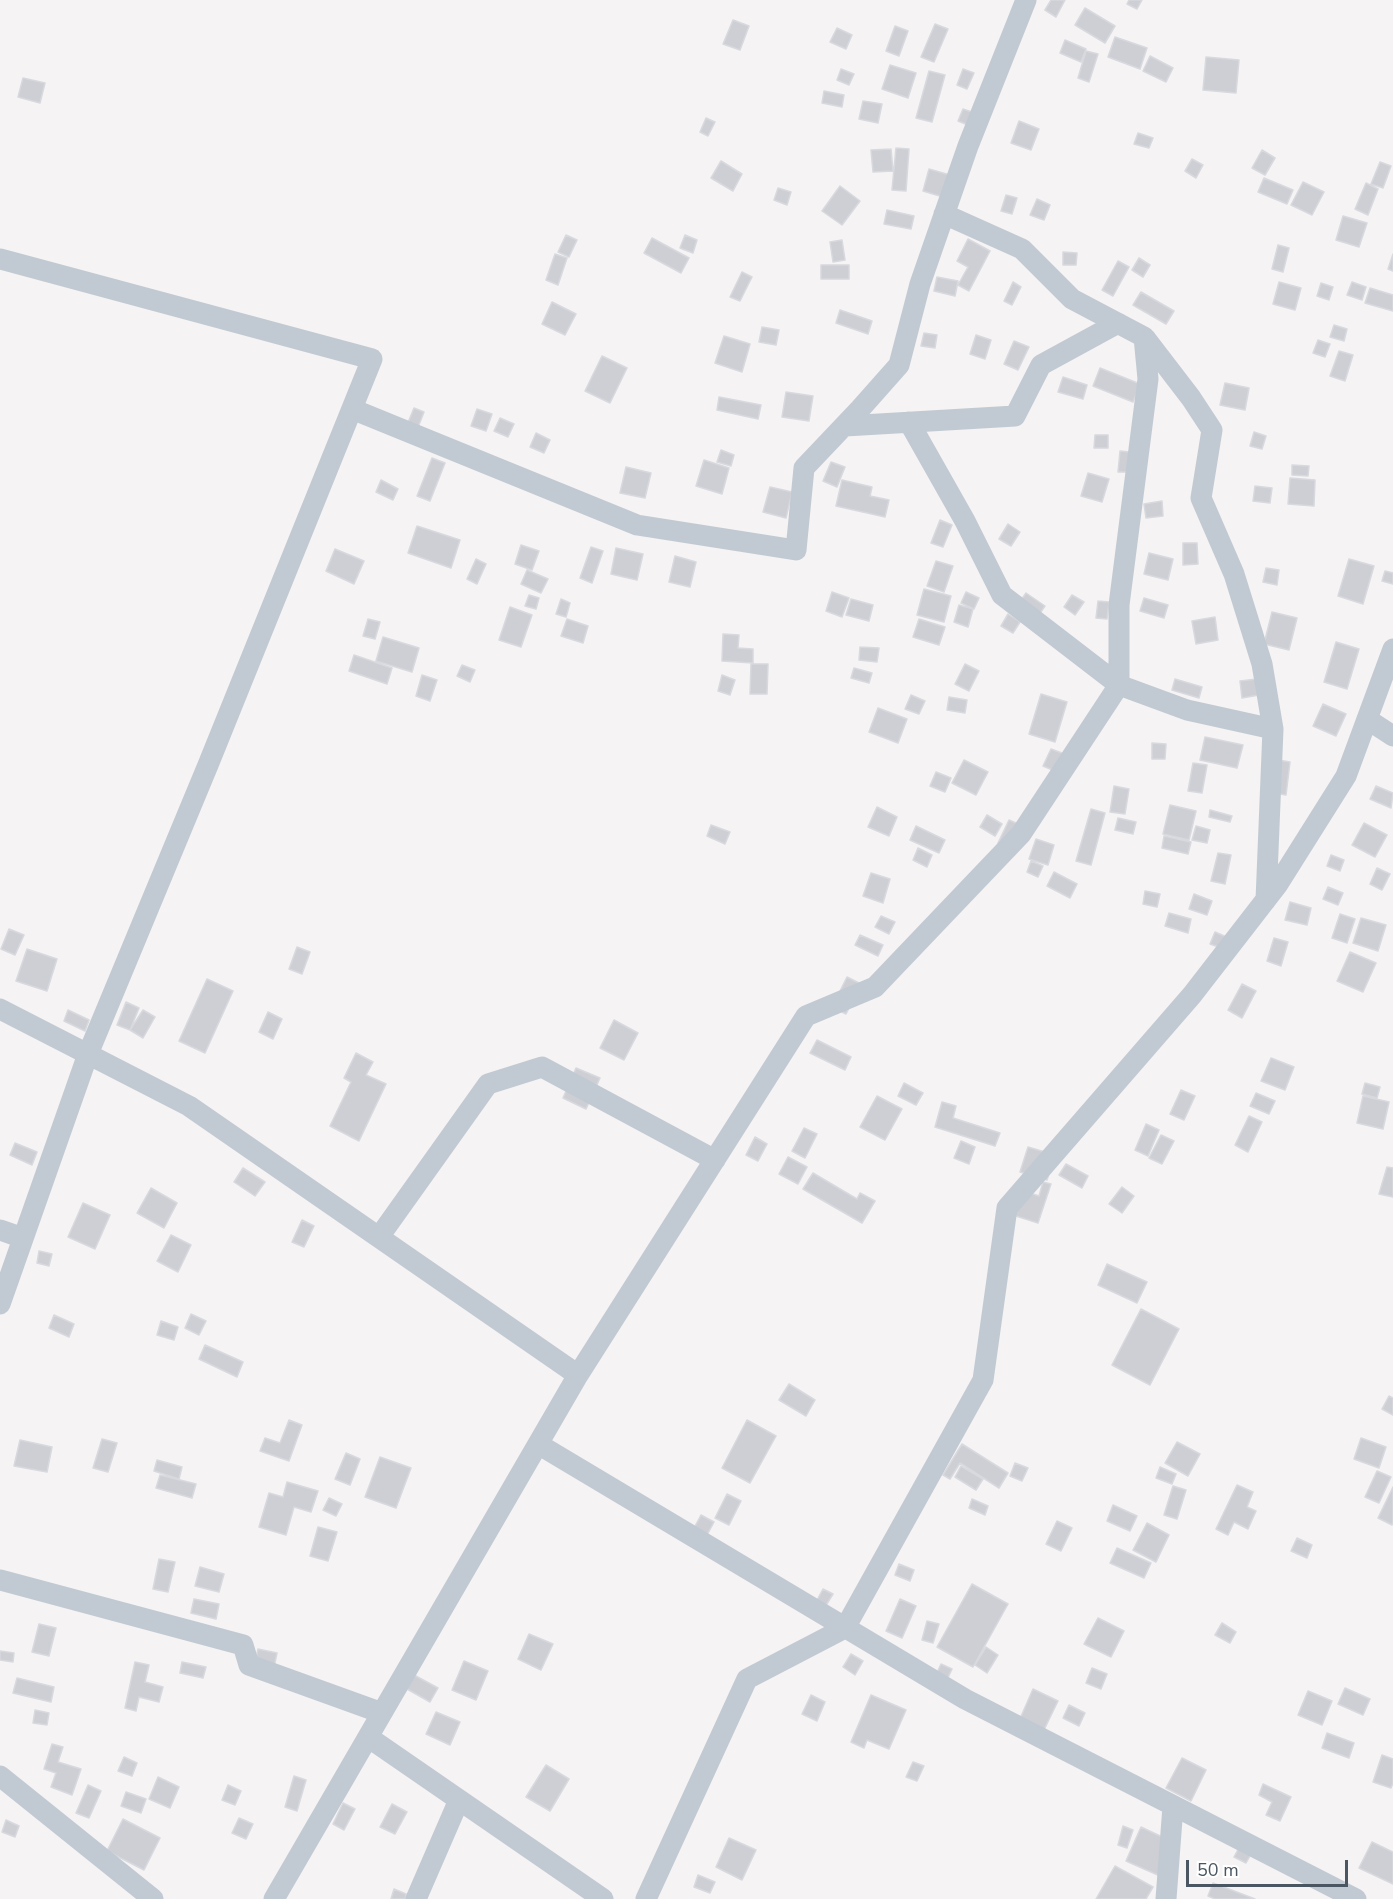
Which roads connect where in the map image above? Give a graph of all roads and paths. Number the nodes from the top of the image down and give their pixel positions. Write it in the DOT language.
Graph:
graph roads {
  1 [pos="1026,0"];
  2 [pos="944,214"];
  3 [pos="0,259"];
  4 [pos="1118,323"];
  5 [pos="1144,337"];
  6 [pos="352,409"];
  7 [pos="909,422"];
  8 [pos="844,426"];
  9 [pos="1393,649"];
  10 [pos="1119,685"];
  11 [pos="1367,719"];
  12 [pos="1273,729"];
  13 [pos="1393,736"];
  14 [pos="1266,900"];
  15 [pos="0,1009"];
  16 [pos="88,1054"];
  17 [pos="715,1160"];
  18 [pos="0,1230"];
  19 [pos="379,1237"];
  20 [pos="23,1238"];
  21 [pos="0,1304"];
  22 [pos="578,1375"];
  23 [pos="538,1444"];
  24 [pos="0,1580"];
  25 [pos="845,1628"];
  26 [pos="382,1713"];
  27 [pos="368,1737"];
  28 [pos="0,1776"];
  29 [pos="459,1800"];
  30 [pos="1173,1806"];
  31 [pos="153,1899"];
  32 [pos="274,1899"];
  33 [pos="416,1899"];
  34 [pos="603,1899"];
  35 [pos="646,1899"];
  36 [pos="1166,1899"];
  37 [pos="1356,1899"];
  1 -- 2 [label="street"];
  2 -- 4 [label="street"];
  2 -- 8 [label="street"];
  3 -- 6 [label="street"];
  4 -- 5 [label="street"];
  4 -- 7 [label="street"];
  5 -- 10 [label="street"];
  5 -- 12 [label="street"];
  6 -- 8 [label="street"];
  6 -- 16 [label="street"];
  7 -- 8 [label="street"];
  7 -- 10 [label="street"];
  9 -- 11 [label="street"];
  10 -- 12 [label="street"];
  10 -- 17 [label="street"];
  11 -- 13 [label="street"];
  11 -- 14 [label="street"];
  12 -- 14 [label="street"];
  14 -- 25 [label="street"];
  15 -- 16 [label="street"];
  16 -- 19 [label="street"];
  16 -- 20 [label="street"];
  17 -- 19 [label="street"];
  17 -- 22 [label="street"];
  18 -- 20 [label="street"];
  19 -- 22 [label="street"];
  20 -- 21 [label="street"];
  22 -- 23 [label="street"];
  23 -- 25 [label="street"];
  23 -- 26 [label="street"];
  24 -- 26 [label="street"];
  25 -- 30 [label="street"];
  25 -- 35 [label="street"];
  26 -- 27 [label="street"];
  27 -- 29 [label="street"];
  27 -- 32 [label="street"];
  28 -- 31 [label="street"];
  29 -- 33 [label="street"];
  29 -- 34 [label="street"];
  30 -- 36 [label="street"];
  30 -- 37 [label="street"];
}
